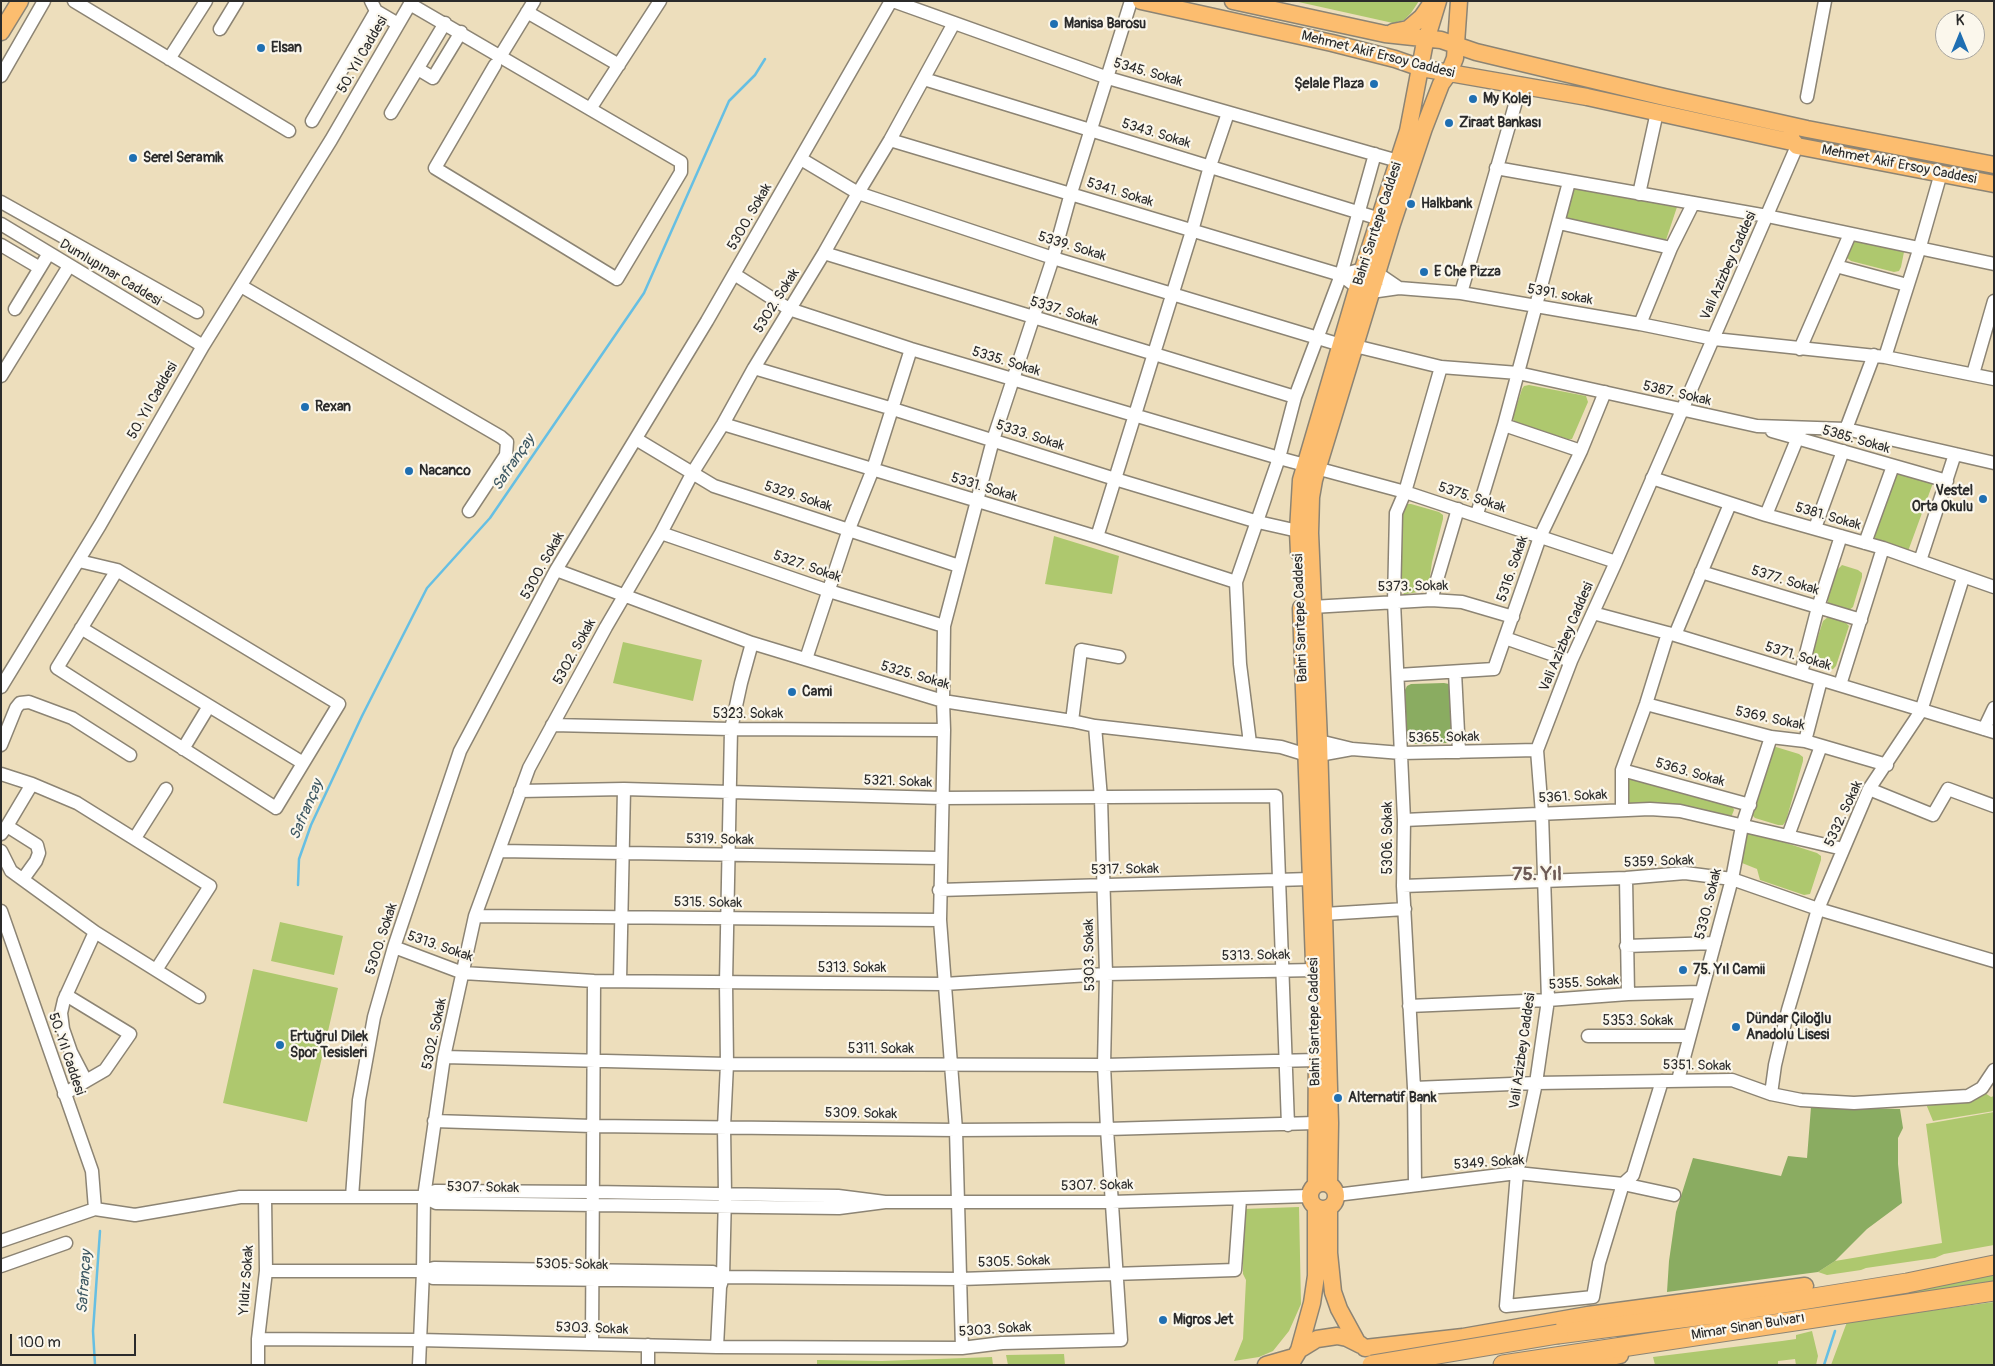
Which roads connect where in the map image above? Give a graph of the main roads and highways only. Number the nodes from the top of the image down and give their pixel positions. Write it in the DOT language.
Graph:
graph roads {
  1 [pos="20,1"];
  2 [pos="1141,1"];
  3 [pos="1233,1"];
  4 [pos="1433,1"];
  5 [pos="1438,1"];
  6 [pos="1459,1"];
  7 [pos="1,32"];
  8 [pos="1385,34"];
  9 [pos="1428,39"];
  10 [pos="1455,44"];
  11 [pos="1476,52"];
  12 [pos="1421,68"];
  13 [pos="1449,73"];
  14 [pos="1803,128"];
  15 [pos="1798,145"];
  16 [pos="1994,165"];
  17 [pos="1994,184"];
  18 [pos="1370,271"];
  19 [pos="1312,467"];
  20 [pos="1312,748"];
  21 [pos="1322,1196"];
  22 [pos="1994,1258"];
  23 [pos="1994,1265"];
  24 [pos="1805,1286"];
  25 [pos="1994,1291"];
  26 [pos="1588,1329"];
  27 [pos="1364,1352"];
  28 [pos="1294,1357"];
  29 [pos="1575,1360"];
  30 [pos="1266,1365"];
  31 [pos="1378,1365"];
  32 [pos="1503,1365"];
  1 -- 7 [label="main road"];
  2 -- 12 [label="main road, Mehmet Akif Ersoy Caddesi"];
  3 -- 8 [label="main road, Mehmet Akif Ersoy Caddesi"];
  4 -- 8 [label="main road"];
  5 -- 9 [label="main road, Bahri Sarıtepe Caddesi"];
  6 -- 10 [label="main road, Bahri Sarıtepe Caddesi"];
  6 -- 11 [label="main road"];
  8 -- 9 [label="main road, Mehmet Akif Ersoy Caddesi"];
  9 -- 10 [label="main road, Mehmet Akif Ersoy Caddesi"];
  9 -- 12 [label="main road, Bahri Sarıtepe Caddesi"];
  10 -- 11 [label="main road, Mehmet Akif Ersoy Caddesi"];
  10 -- 13 [label="main road, Bahri Sarıtepe Caddesi"];
  11 -- 14 [label="main road, Mehmet Akif Ersoy Caddesi"];
  12 -- 13 [label="main road, Mehmet Akif Ersoy Caddesi"];
  12 -- 18 [label="main road, Bahri Sarıtepe Caddesi"];
  13 -- 15 [label="main road, Mehmet Akif Ersoy Caddesi"];
  13 -- 18 [label="main road, Bahri Sarıtepe Caddesi"];
  14 -- 15 [label="main road"];
  14 -- 16 [label="main road, Mehmet Akif Ersoy Caddesi"];
  15 -- 17 [label="main road, Mehmet Akif Ersoy Caddesi"];
  18 -- 19 [label="main road, Bahri Sarıtepe Caddesi"];
  19 -- 20 [label="main road, Bahri Sarıtepe Caddesi"];
  19 -- 20 [label="main road, Bahri Sarıtepe Caddesi"];
  20 -- 21 [label="main road, Bahri Sarıtepe Caddesi"];
  20 -- 21 [label="main road, Bahri Sarıtepe Caddesi"];
  21 -- 27 [label="main road, Bahri Sarıtepe Caddesi"];
  21 -- 28 [label="main road, Bahri Sarıtepe Caddesi"];
  22 -- 24 [label="highway"];
  23 -- 26 [label="highway, Mimar Sinan Bulvarı"];
  24 -- 26 [label="highway"];
  24 -- 27 [label="main road"];
  25 -- 29 [label="highway, Mimar Sinan Bulvarı"];
  26 -- 27 [label="highway, Mimar Sinan Bulvarı, bridge"];
  27 -- 28 [label="main road"];
  27 -- 31 [label="main road, Bahri Sarıtepe Caddesi"];
  28 -- 30 [label="main road"];
  29 -- 32 [label="highway, Mimar Sinan Bulvarı"];
}
